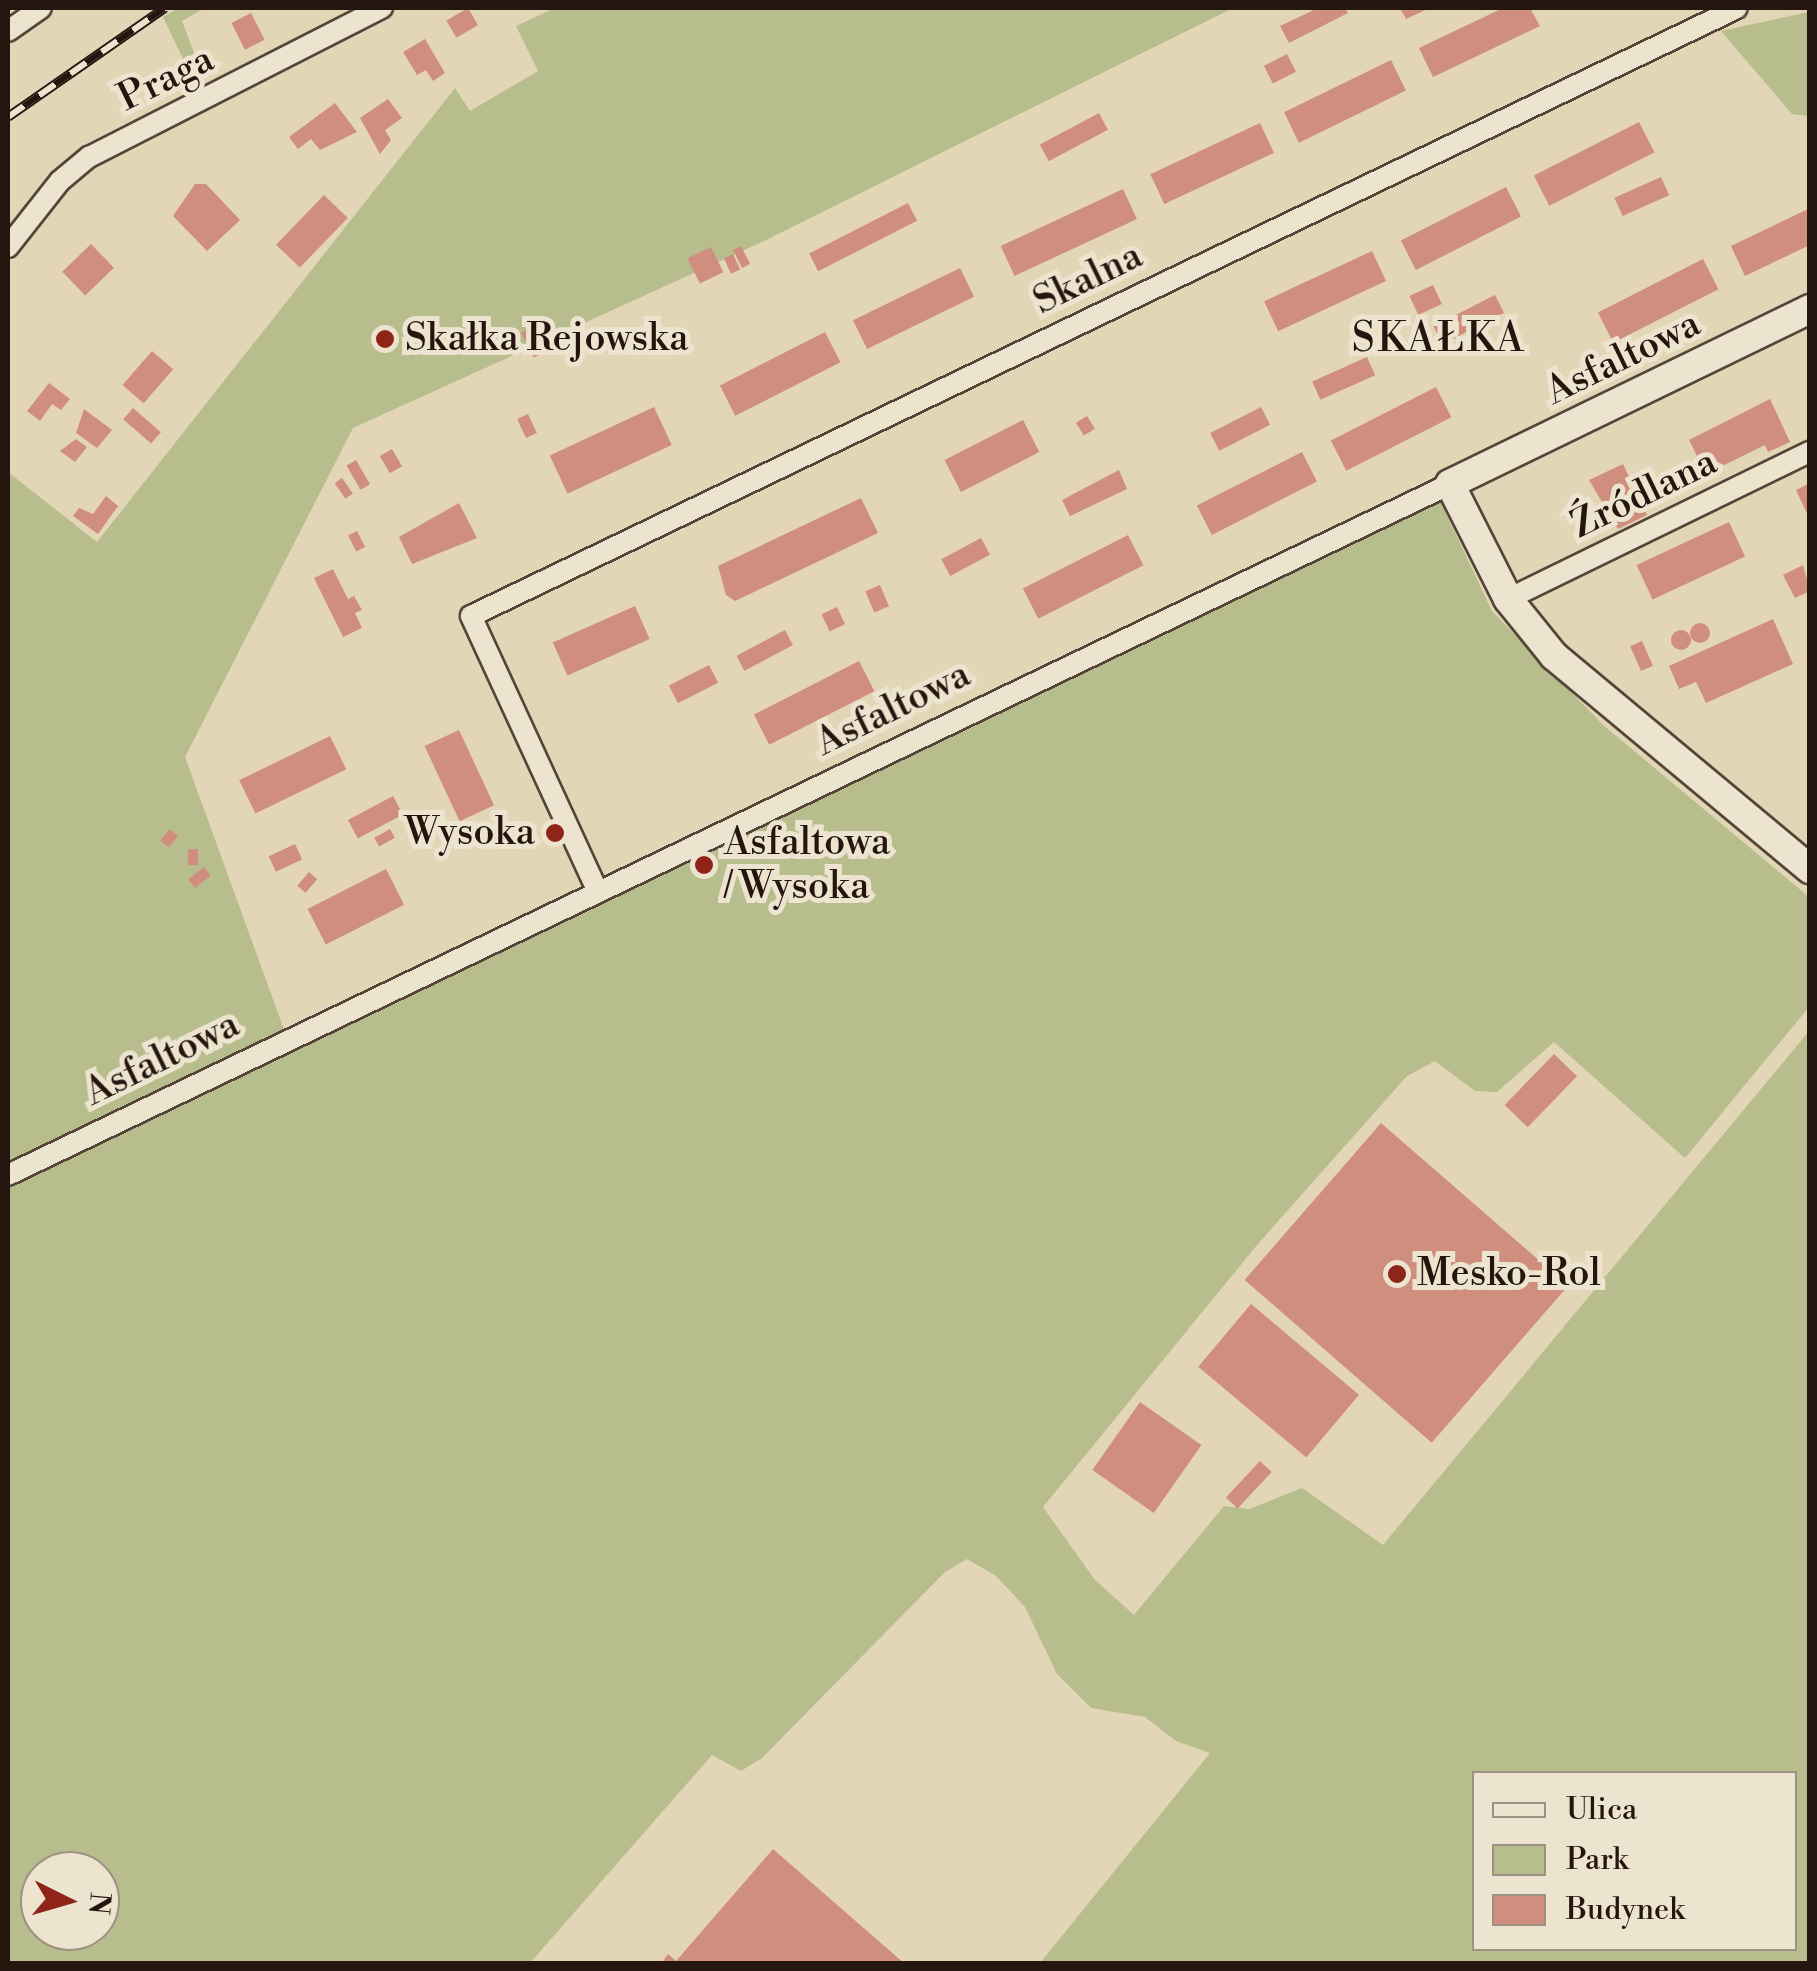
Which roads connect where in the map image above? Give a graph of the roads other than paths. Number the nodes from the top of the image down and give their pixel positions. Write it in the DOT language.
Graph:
graph roads {
  1 [pos="41,8"];
  2 [pos="382,8"];
  3 [pos="1736,8"];
  4 [pos="8,31"];
  5 [pos="8,247"];
  6 [pos="1810,309"];
  7 [pos="1810,452"];
  8 [pos="1450,484"];
  9 [pos="1508,599"];
  10 [pos="1810,869"];
  11 [pos="598,892"];
  12 [pos="8,1175"];
  1 -- 4 [label="street"];
  2 -- 5 [label="street, Praga"];
  3 -- 11 [label="street, Skalna"];
  6 -- 8 [label="street, Asfaltowa"];
  7 -- 9 [label="street, Źródlana"];
  8 -- 9 [label="street"];
  8 -- 11 [label="street, Asfaltowa"];
  9 -- 10 [label="street"];
  11 -- 12 [label="street, Asfaltowa"];
}
